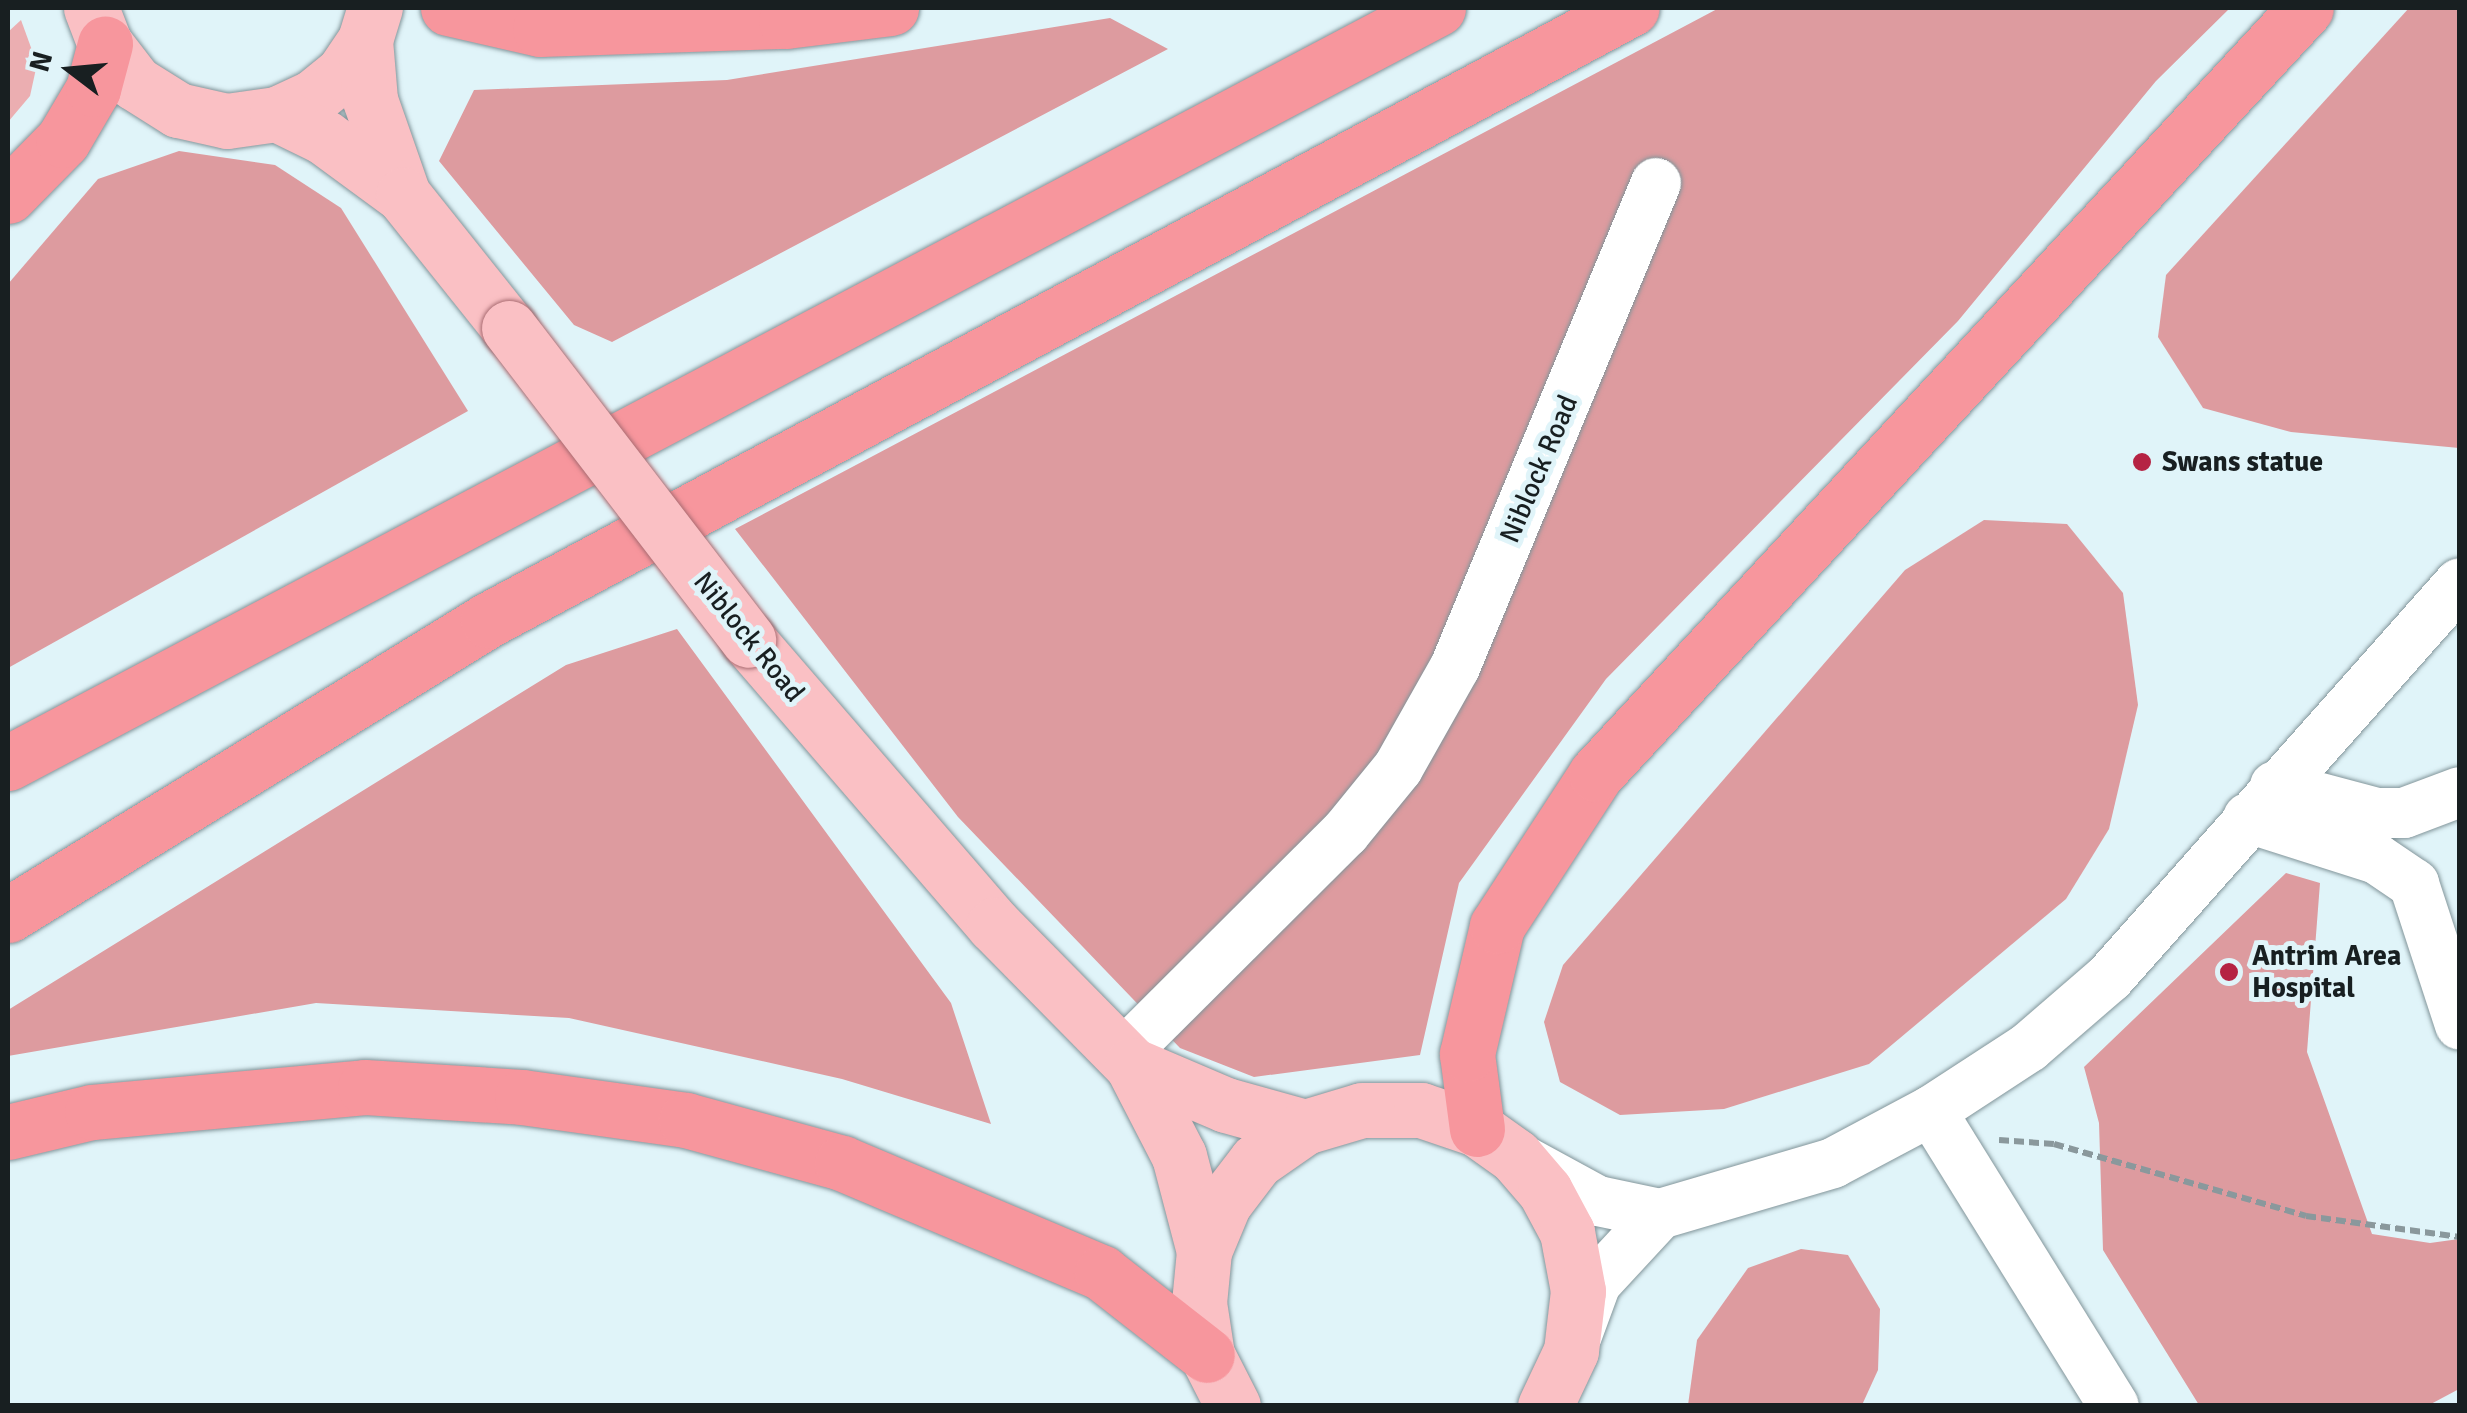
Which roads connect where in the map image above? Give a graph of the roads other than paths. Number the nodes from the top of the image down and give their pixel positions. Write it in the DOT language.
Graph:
graph roads {
  1 [pos="448,8"];
  2 [pos="891,8"];
  3 [pos="1438,8"];
  4 [pos="1632,8"];
  5 [pos="2306,8"];
  6 [pos="370,24"];
  7 [pos="98,26"];
  8 [pos="277,114"];
  9 [pos="1656,183"];
  10 [pos="403,194"];
  11 [pos="8,196"];
  12 [pos="2460,583"];
  13 [pos="8,764"];
  14 [pos="2460,792"];
  15 [pos="2262,802"];
  16 [pos="8,915"];
  17 [pos="2460,1025"];
  18 [pos="1127,1060"];
  19 [pos="1305,1127"];
  20 [pos="1942,1129"];
  21 [pos="8,1132"];
  22 [pos="1496,1142"];
  23 [pos="1660,1214"];
  24 [pos="1204,1251"];
  25 [pos="1571,1351"];
  26 [pos="1223,1390"];
  27 [pos="1544,1406"];
  28 [pos="2114,1406"];
  1 -- 2 [label="highway"];
  3 -- 13 [label="highway"];
  4 -- 16 [label="highway"];
  5 -- 22 [label="highway"];
  6 -- 8 [label="main road"];
  6 -- 10 [label="main road, Niblock Road"];
  7 -- 8 [label="main road"];
  7 -- 11 [label="highway"];
  8 -- 10 [label="main road, Niblock Road"];
  9 -- 18 [label="street, Niblock Road"];
  10 -- 18 [label="main road, Niblock Road, bridge"];
  12 -- 15 [label="street"];
  14 -- 15 [label="street"];
  15 -- 17 [label="street"];
  15 -- 20 [label="street"];
  18 -- 19 [label="main road, Niblock Road"];
  18 -- 24 [label="main road, Niblock Road"];
  19 -- 22 [label="main road"];
  19 -- 24 [label="main road"];
  20 -- 23 [label="street"];
  20 -- 28 [label="street"];
  21 -- 26 [label="highway"];
  22 -- 23 [label="street"];
  22 -- 25 [label="main road"];
  23 -- 25 [label="street"];
  24 -- 26 [label="main road"];
  25 -- 27 [label="main road"];
}
